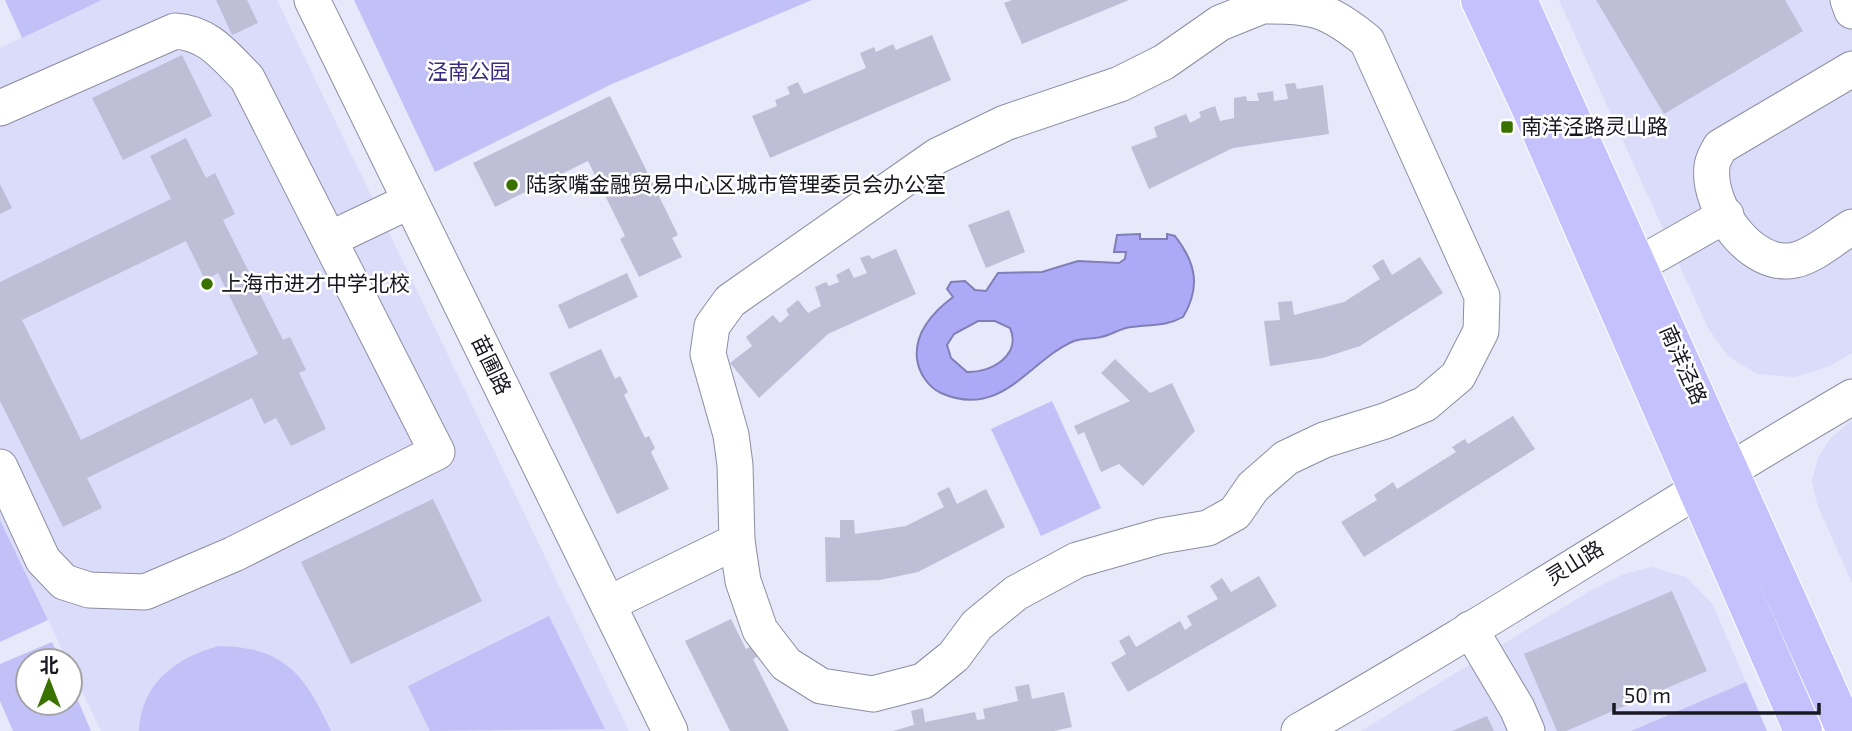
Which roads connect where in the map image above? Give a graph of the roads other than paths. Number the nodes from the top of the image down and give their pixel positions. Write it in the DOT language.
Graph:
graph roads {
  1 [pos="312,0"];
  2 [pos="1480,0"];
  3 [pos="1518,0"];
  4 [pos="1848,0"];
  5 [pos="1852,11"];
  6 [pos="1852,69"];
  7 [pos="0,108"];
  8 [pos="410,201"];
  9 [pos="1726,215"];
  10 [pos="1852,227"];
  11 [pos="330,239"];
  12 [pos="1638,265"];
  13 [pos="1852,397"];
  14 [pos="0,467"];
  15 [pos="1730,468"];
  16 [pos="1698,487"];
  17 [pos="737,541"];
  18 [pos="608,604"];
  19 [pos="1470,629"];
  20 [pos="670,731"];
  21 [pos="1299,731"];
  22 [pos="1527,731"];
  23 [pos="1803,731"];
  24 [pos="1846,731"];
  1 -- 8 [label="street, 苗圃路"];
  2 -- 16 [label="main road, 南洋泾路"];
  3 -- 12 [label="main road, 南洋泾路"];
  4 -- 5 [label="street"];
  6 -- 9 [label="street"];
  7 -- 11 [label="street"];
  8 -- 11 [label="street"];
  8 -- 18 [label="street, 苗圃路"];
  9 -- 10 [label="street"];
  9 -- 12 [label="street"];
  11 -- 14 [label="street"];
  12 -- 15 [label="main road, 南洋泾路"];
  13 -- 15 [label="street, 灵山路"];
  15 -- 16 [label="street, 灵山路"];
  15 -- 24 [label="main road, 南洋泾路"];
  16 -- 19 [label="street, 灵山路"];
  16 -- 23 [label="main road, 南洋泾路"];
  17 -- 17 [label="street"];
  17 -- 18 [label="street"];
  18 -- 20 [label="street, 苗圃路"];
  19 -- 21 [label="street, 灵山路"];
  19 -- 22 [label="street"];
}
